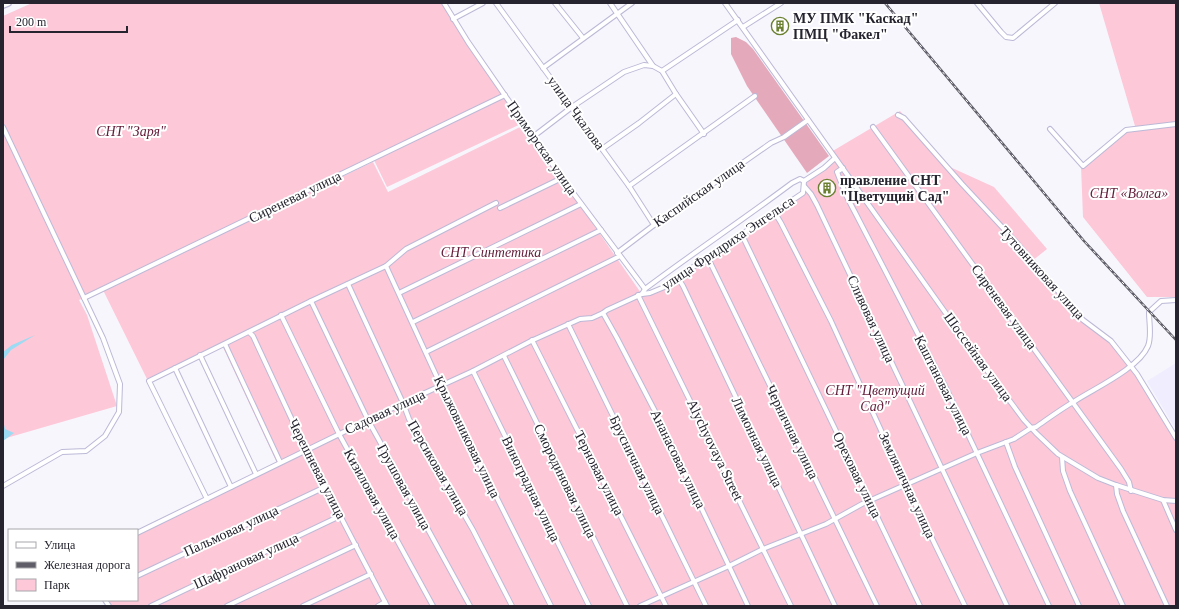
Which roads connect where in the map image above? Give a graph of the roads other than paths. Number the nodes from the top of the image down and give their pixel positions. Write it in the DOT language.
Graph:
graph roads {
  1 [pos="8,3"];
  2 [pos="444,3"];
  3 [pos="483,3"];
  4 [pos="496,3"];
  5 [pos="555,3"];
  6 [pos="610,3"];
  7 [pos="632,3"];
  8 [pos="725,3"];
  9 [pos="781,3"];
  10 [pos="977,3"];
  11 [pos="1055,3"];
  12 [pos="3,5"];
  13 [pos="617,14"];
  14 [pos="453,18"];
  15 [pos="738,20"];
  16 [pos="743,27"];
  17 [pos="583,38"];
  18 [pos="653,66"];
  19 [pos="543,68"];
  20 [pos="662,71"];
  21 [pos="676,94"];
  22 [pos="505,95"];
  23 [pos="755,96"];
  24 [pos="572,107"];
  25 [pos="898,115"];
  26 [pos="808,120"];
  27 [pos="1176,124"];
  28 [pos="3,127"];
  29 [pos="873,127"];
  30 [pos="1050,129"];
  31 [pos="704,134"];
  32 [pos="534,136"];
  33 [pos="5,138"];
  34 [pos="602,149"];
  35 [pos="835,158"];
  36 [pos="843,168"];
  37 [pos="562,178"];
  38 [pos="804,184"];
  39 [pos="629,186"];
  40 [pos="496,204"];
  41 [pos="582,204"];
  42 [pos="500,208"];
  43 [pos="774,213"];
  44 [pos="654,225"];
  45 [pos="601,230"];
  46 [pos="742,235"];
  47 [pos="619,254"];
  48 [pos="708,258"];
  49 [pos="386,266"];
  50 [pos="678,278"];
  51 [pos="348,284"];
  52 [pos="645,289"];
  53 [pos="399,293"];
  54 [pos="638,295"];
  55 [pos="84,298"];
  56 [pos="1176,300"];
  57 [pos="311,301"];
  58 [pos="603,313"];
  59 [pos="282,315"];
  60 [pos="412,322"];
  61 [pos="568,324"];
  62 [pos="249,332"];
  63 [pos="532,340"];
  64 [pos="225,344"];
  65 [pos="426,352"];
  66 [pos="200,355"];
  67 [pos="504,356"];
  68 [pos="1132,366"];
  69 [pos="175,368"];
  70 [pos="473,371"];
  71 [pos="441,386"];
  72 [pos="1072,402"];
  73 [pos="403,403"];
  74 [pos="368,420"];
  75 [pos="1031,428"];
  76 [pos="339,434"];
  77 [pos="1176,438"];
  78 [pos="1006,442"];
  79 [pos="306,450"];
  80 [pos="977,453"];
  81 [pos="1062,457"];
  82 [pos="280,462"];
  83 [pos="942,468"];
  84 [pos="256,474"];
  85 [pos="906,485"];
  86 [pos="1116,485"];
  87 [pos="3,486"];
  88 [pos="230,487"];
  89 [pos="325,487"];
  90 [pos="1130,491"];
  91 [pos="207,499"];
  92 [pos="1163,500"];
  93 [pos="870,501"];
  94 [pos="1176,501"];
  95 [pos="340,516"];
  96 [pos="834,520"];
  97 [pos="1176,530"];
  98 [pos="138,533"];
  99 [pos="801,534"];
  100 [pos="356,545"];
  101 [pos="763,549"];
  102 [pos="729,566"];
  103 [pos="371,574"];
  104 [pos="138,576"];
  105 [pos="694,582"];
  106 [pos="661,597"];
  107 [pos="386,604"];
  108 [pos="152,606"];
  109 [pos="227,606"];
  110 [pos="303,606"];
  111 [pos="378,606"];
  112 [pos="434,606"];
  113 [pos="470,606"];
  114 [pos="512,606"];
  115 [pos="551,606"];
  116 [pos="589,606"];
  117 [pos="626,606"];
  118 [pos="640,606"];
  119 [pos="666,606"];
  120 [pos="706,606"];
  121 [pos="748,606"];
  122 [pos="791,606"];
  123 [pos="835,606"];
  124 [pos="877,606"];
  125 [pos="920,606"];
  126 [pos="965,606"];
  127 [pos="1006,606"];
  128 [pos="1049,606"];
  129 [pos="1079,606"];
  130 [pos="1123,606"];
  131 [pos="1167,606"];
  1 -- 12 [label="street"];
  2 -- 14 [label="street, Приморская улица"];
  3 -- 14 [label="street"];
  4 -- 19 [label="street, улица Чкалова"];
  5 -- 17 [label="street"];
  6 -- 13 [label="street"];
  7 -- 13 [label="street"];
  8 -- 15 [label="street, Шоссейная улица"];
  9 -- 16 [label="street"];
  10 -- 11 [label="street"];
  13 -- 17 [label="street"];
  13 -- 18 [label="street"];
  14 -- 22 [label="street, Приморская улица"];
  15 -- 16 [label="street, Шоссейная улица"];
  15 -- 20 [label="street"];
  16 -- 26 [label="street, Шоссейная улица"];
  17 -- 19 [label="street"];
  18 -- 20 [label="street"];
  18 -- 24 [label="street"];
  19 -- 24 [label="street, улица Чкалова"];
  20 -- 21 [label="street"];
  21 -- 31 [label="street"];
  21 -- 34 [label="street"];
  22 -- 32 [label="street, Приморская улица"];
  22 -- 55 [label="street, Сиреневая улица"];
  23 -- 31 [label="street"];
  24 -- 32 [label="street"];
  24 -- 34 [label="street, улица Чкалова"];
  25 -- 68 [label="street, Тутовниковая улица"];
  26 -- 35 [label="street, Шоссейная улица"];
  26 -- 44 [label="street, Каспийская улица"];
  27 -- 30 [label="street"];
  28 -- 33 [label="street"];
  29 -- 72 [label="street, Сиреневая улица"];
  31 -- 39 [label="street"];
  32 -- 37 [label="street, Приморская улица"];
  33 -- 55 [label="street"];
  34 -- 39 [label="street, улица Чкалова"];
  35 -- 36 [label="street, Шоссейная улица"];
  35 -- 38 [label="street, улица Фридриха Энгельса"];
  36 -- 75 [label="street, Шоссейная улица"];
  36 -- 80 [label="street, Каштановая улица"];
  37 -- 41 [label="street, Приморская улица"];
  37 -- 42 [label="street"];
  38 -- 43 [label="street, улица Фридриха Энгельса"];
  38 -- 52 [label="street, улица Фридриха Энгельса"];
  38 -- 83 [label="street, Сливовая улица"];
  39 -- 44 [label="street, улица Чкалова"];
  40 -- 49 [label="street"];
  41 -- 45 [label="street, Приморская улица"];
  41 -- 53 [label="street"];
  43 -- 46 [label="street, улица Фридриха Энгельса"];
  43 -- 85 [label="street, Земляничная улица"];
  44 -- 47 [label="street, Каспийская улица"];
  45 -- 47 [label="street, Приморская улица"];
  45 -- 60 [label="street"];
  46 -- 48 [label="street, улица Фридриха Энгельса"];
  46 -- 93 [label="street, Ореховая улица"];
  47 -- 52 [label="street, Приморская улица"];
  47 -- 65 [label="street"];
  48 -- 50 [label="street, улица Фридриха Энгельса"];
  48 -- 96 [label="street, Черничная улица"];
  49 -- 51 [label="street"];
  49 -- 53 [label="street, Крыжовниковая улица"];
  50 -- 54 [label="street, улица Фридриха Энгельса"];
  50 -- 99 [label="street, Лимонная улица"];
  51 -- 57 [label="street"];
  51 -- 73 [label="street, Персиковая улица"];
  52 -- 54 [label="street, улица Фридриха Энгельса"];
  53 -- 60 [label="street, Крыжовниковая улица"];
  54 -- 58 [label="street, Садовая улица"];
  54 -- 101 [label="street, Alychyovaya Street"];
  55 -- 87 [label="street"];
  56 -- 68 [label="street"];
  57 -- 59 [label="street"];
  57 -- 74 [label="street, Грушовая улица"];
  58 -- 61 [label="street, Садовая улица"];
  58 -- 102 [label="street, Ананасовая улица"];
  59 -- 62 [label="street"];
  59 -- 76 [label="street, Кизиловая улица"];
  60 -- 65 [label="street, Крыжовниковая улица"];
  61 -- 63 [label="street, Садовая улица"];
  61 -- 105 [label="street, Брусничная улица"];
  62 -- 64 [label="street"];
  62 -- 79 [label="street, Черешневая улица"];
  63 -- 67 [label="street, Садовая улица"];
  63 -- 106 [label="street, Терновая улица"];
  64 -- 66 [label="street"];
  64 -- 82 [label="street"];
  65 -- 71 [label="street, Крыжовниковая улица"];
  66 -- 69 [label="street"];
  66 -- 84 [label="street"];
  67 -- 70 [label="street, Садовая улица"];
  67 -- 117 [label="street, Смородиновая улица"];
  68 -- 72 [label="street"];
  68 -- 77 [label="street, Тутовниковая улица"];
  69 -- 88 [label="street"];
  69 -- 91 [label="street"];
  70 -- 71 [label="street, Садовая улица"];
  70 -- 116 [label="street, Виноградная улица"];
  71 -- 73 [label="street, Садовая улица"];
  71 -- 115 [label="street, Крыжовниковая улица"];
  72 -- 75 [label="street"];
  72 -- 90 [label="street, Сиреневая улица"];
  73 -- 74 [label="street, Садовая улица"];
  73 -- 114 [label="street, Персиковая улица"];
  74 -- 76 [label="street, Садовая улица"];
  74 -- 113 [label="street, Грушовая улица"];
  75 -- 78 [label="street"];
  75 -- 81 [label="street, Шоссейная улица"];
  76 -- 79 [label="street, Садовая улица"];
  76 -- 112 [label="street, Кизиловая улица"];
  78 -- 80 [label="street"];
  78 -- 129 [label="street"];
  79 -- 82 [label="street, Садовая улица"];
  79 -- 89 [label="street, Черешневая улица"];
  80 -- 83 [label="street"];
  80 -- 128 [label="street, Каштановая улица"];
  81 -- 86 [label="street, Шоссейная улица"];
  81 -- 130 [label="street"];
  82 -- 84 [label="street, Садовая улица"];
  83 -- 85 [label="street"];
  83 -- 127 [label="street, Сливовая улица"];
  84 -- 88 [label="street, Садовая улица"];
  85 -- 93 [label="street"];
  85 -- 126 [label="street, Земляничная улица"];
  86 -- 90 [label="street, Шоссейная улица"];
  86 -- 131 [label="street"];
  88 -- 91 [label="street, Садовая улица"];
  89 -- 95 [label="street, Черешневая улица"];
  89 -- 104 [label="street, Пальмовая улица"];
  90 -- 92 [label="street, Шоссейная улица"];
  91 -- 98 [label="street, Садовая улица"];
  92 -- 94 [label="street, Шоссейная улица"];
  92 -- 97 [label="street"];
  93 -- 96 [label="street"];
  93 -- 125 [label="street, Ореховая улица"];
  95 -- 100 [label="street, Черешневая улица"];
  95 -- 108 [label="street, Шафрановая улица"];
  96 -- 99 [label="street"];
  96 -- 124 [label="street, Черничная улица"];
  99 -- 101 [label="street"];
  99 -- 123 [label="street, Лимонная улица"];
  100 -- 103 [label="street, Черешневая улица"];
  100 -- 109 [label="street"];
  101 -- 102 [label="street"];
  101 -- 122 [label="street, Alychyovaya Street"];
  102 -- 105 [label="street"];
  102 -- 121 [label="street, Ананасовая улица"];
  103 -- 107 [label="street, Черешневая улица"];
  103 -- 110 [label="street"];
  105 -- 106 [label="street"];
  105 -- 120 [label="street, Брусничная улица"];
  106 -- 118 [label="street"];
  106 -- 119 [label="street, Терновая улица"];
  107 -- 111 [label="street"];
}
